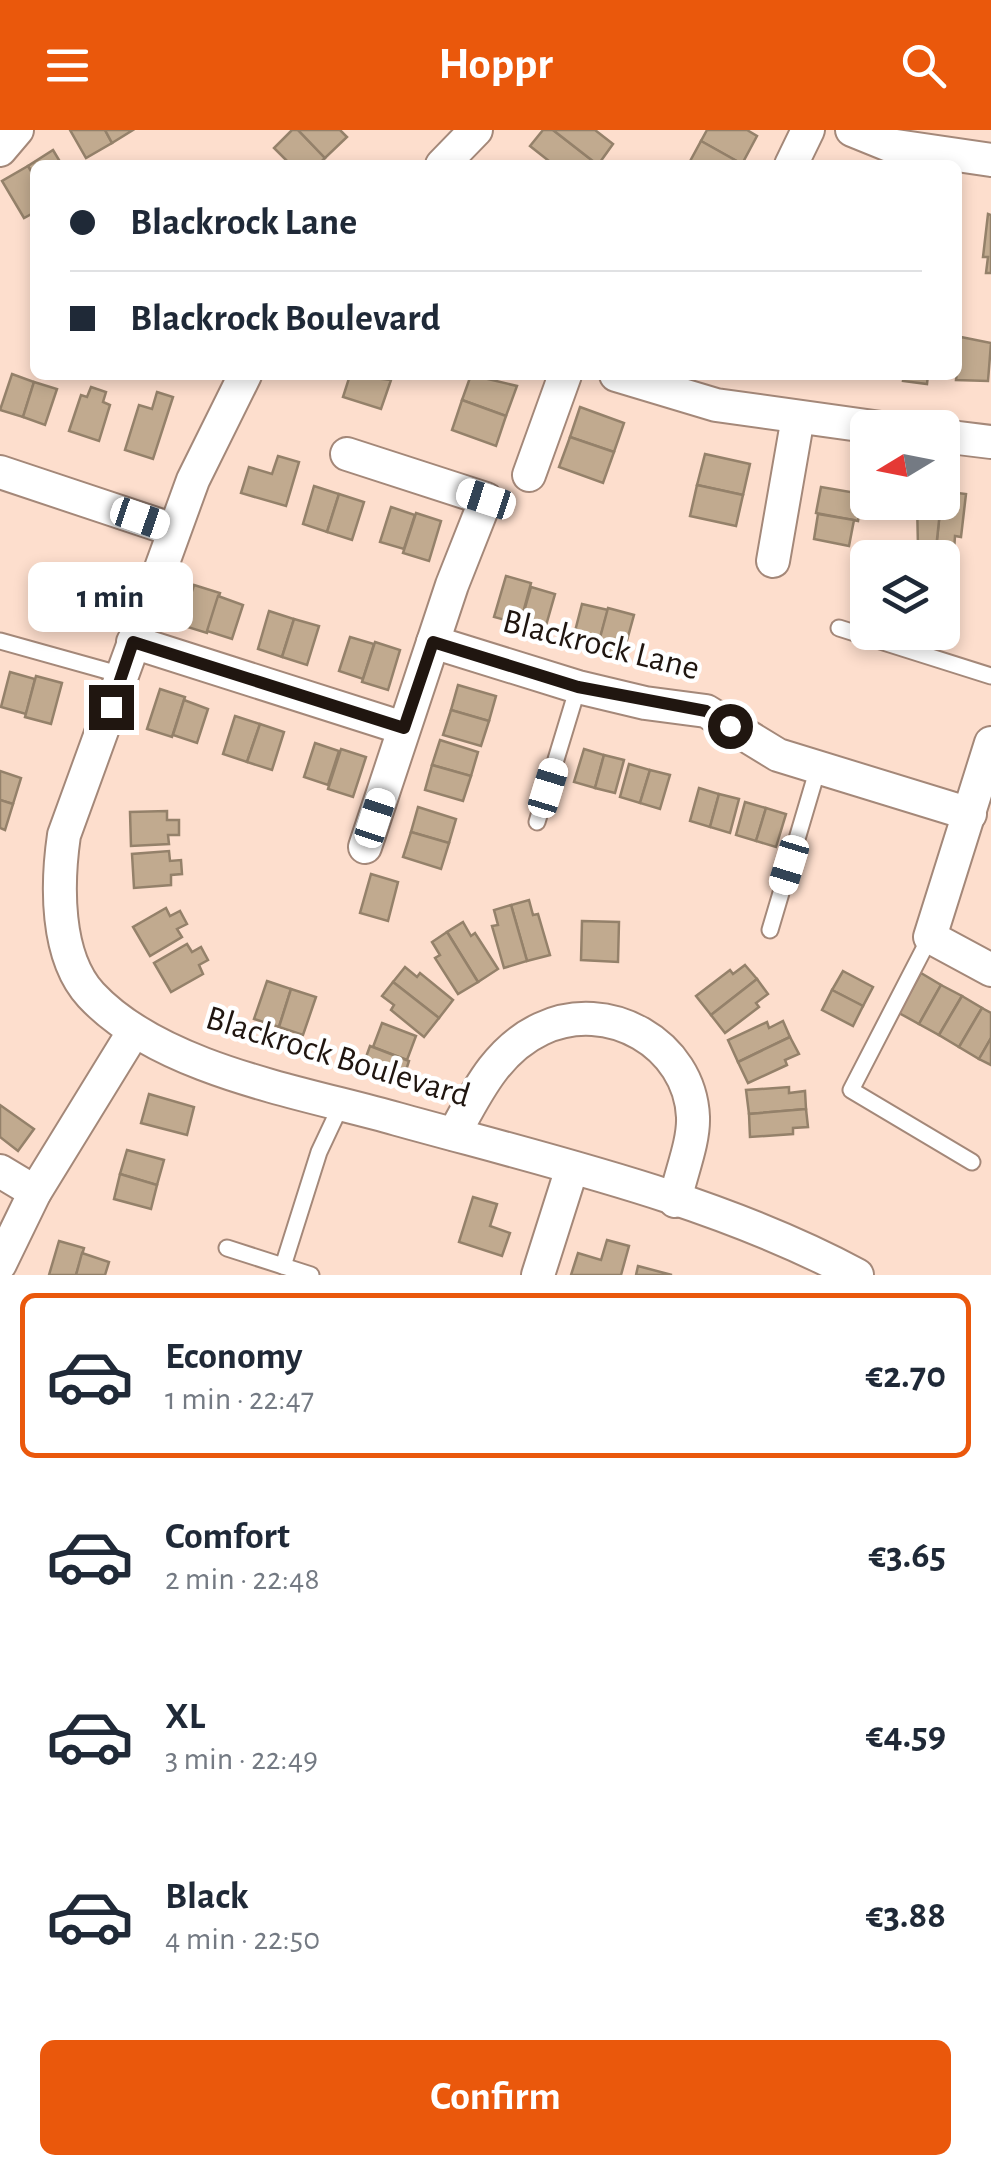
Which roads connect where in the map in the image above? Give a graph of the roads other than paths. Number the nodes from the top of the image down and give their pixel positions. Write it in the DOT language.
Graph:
graph roads {
  1 [pos="17,130"];
  2 [pos="476,130"];
  3 [pos="808,130"];
  4 [pos="852,130"];
  5 [pos="0,150"];
  6 [pos="447,160"];
  7 [pos="793,160"];
  8 [pos="991,160"];
  9 [pos="242,380"];
  10 [pos="563,380"];
  11 [pos="648,380"];
  12 [pos="673,384"];
  13 [pos="798,417"];
  14 [pos="850,424"];
  15 [pos="960,438"];
  16 [pos="991,442"];
  17 [pos="347,454"];
  18 [pos="0,472"];
  19 [pos="529,475"];
  20 [pos="174,530"];
  21 [pos="773,561"];
  22 [pos="838,628"];
  23 [pos="0,641"];
  24 [pos="133,642"];
  25 [pos="433,642"];
  26 [pos="122,674"];
  27 [pos="991,676"];
  28 [pos="578,687"];
  29 [pos="404,728"];
  30 [pos="991,743"];
  31 [pos="818,768"];
  32 [pos="970,814"];
  33 [pos="537,822"];
  34 [pos="365,847"];
  35 [pos="770,930"];
  36 [pos="930,937"];
  37 [pos="991,970"];
  38 [pos="134,1031"];
  39 [pos="342,1103"];
  40 [pos="454,1134"];
  41 [pos="972,1162"];
  42 [pos="572,1168"];
  43 [pos="0,1171"];
  44 [pos="36,1192"];
  45 [pos="674,1200"];
  46 [pos="227,1248"];
  47 [pos="0,1264"];
  48 [pos="283,1266"];
  49 [pos="311,1275"];
  50 [pos="538,1275"];
  51 [pos="857,1275"];
  1 -- 5 [label="street"];
  2 -- 6 [label="street"];
  3 -- 7 [label="street"];
  4 -- 8 [label="street"];
  9 -- 20 [label="street, Blackrock Boulevard"];
  10 -- 19 [label="street"];
  11 -- 12 [label="street"];
  12 -- 13 [label="street"];
  13 -- 14 [label="street"];
  13 -- 21 [label="street"];
  15 -- 16 [label="street"];
  17 -- 25 [label="street"];
  18 -- 20 [label="street"];
  20 -- 24 [label="street, Blackrock Boulevard"];
  22 -- 27 [label="lane"];
  23 -- 26 [label="lane"];
  24 -- 26 [label="street, Blackrock Boulevard"];
  24 -- 29 [label="street"];
  25 -- 28 [label="street, Blackrock Lane"];
  25 -- 29 [label="street"];
  26 -- 38 [label="street, Blackrock Boulevard"];
  28 -- 31 [label="street, Blackrock Lane"];
  28 -- 33 [label="lane"];
  29 -- 34 [label="street"];
  30 -- 32 [label="street"];
  31 -- 32 [label="street, Blackrock Lane"];
  31 -- 35 [label="lane"];
  32 -- 36 [label="street"];
  36 -- 37 [label="street"];
  36 -- 41 [label="lane"];
  38 -- 39 [label="street, Blackrock Boulevard"];
  38 -- 44 [label="street"];
  39 -- 40 [label="street, Blackrock Boulevard"];
  39 -- 48 [label="lane"];
  40 -- 42 [label="street, Blackrock Boulevard"];
  40 -- 45 [label="street"];
  42 -- 45 [label="street, Blackrock Boulevard"];
  42 -- 50 [label="street"];
  43 -- 44 [label="street"];
  44 -- 47 [label="street"];
  45 -- 51 [label="street, Blackrock Boulevard"];
  46 -- 48 [label="lane"];
  48 -- 49 [label="lane"];
}
